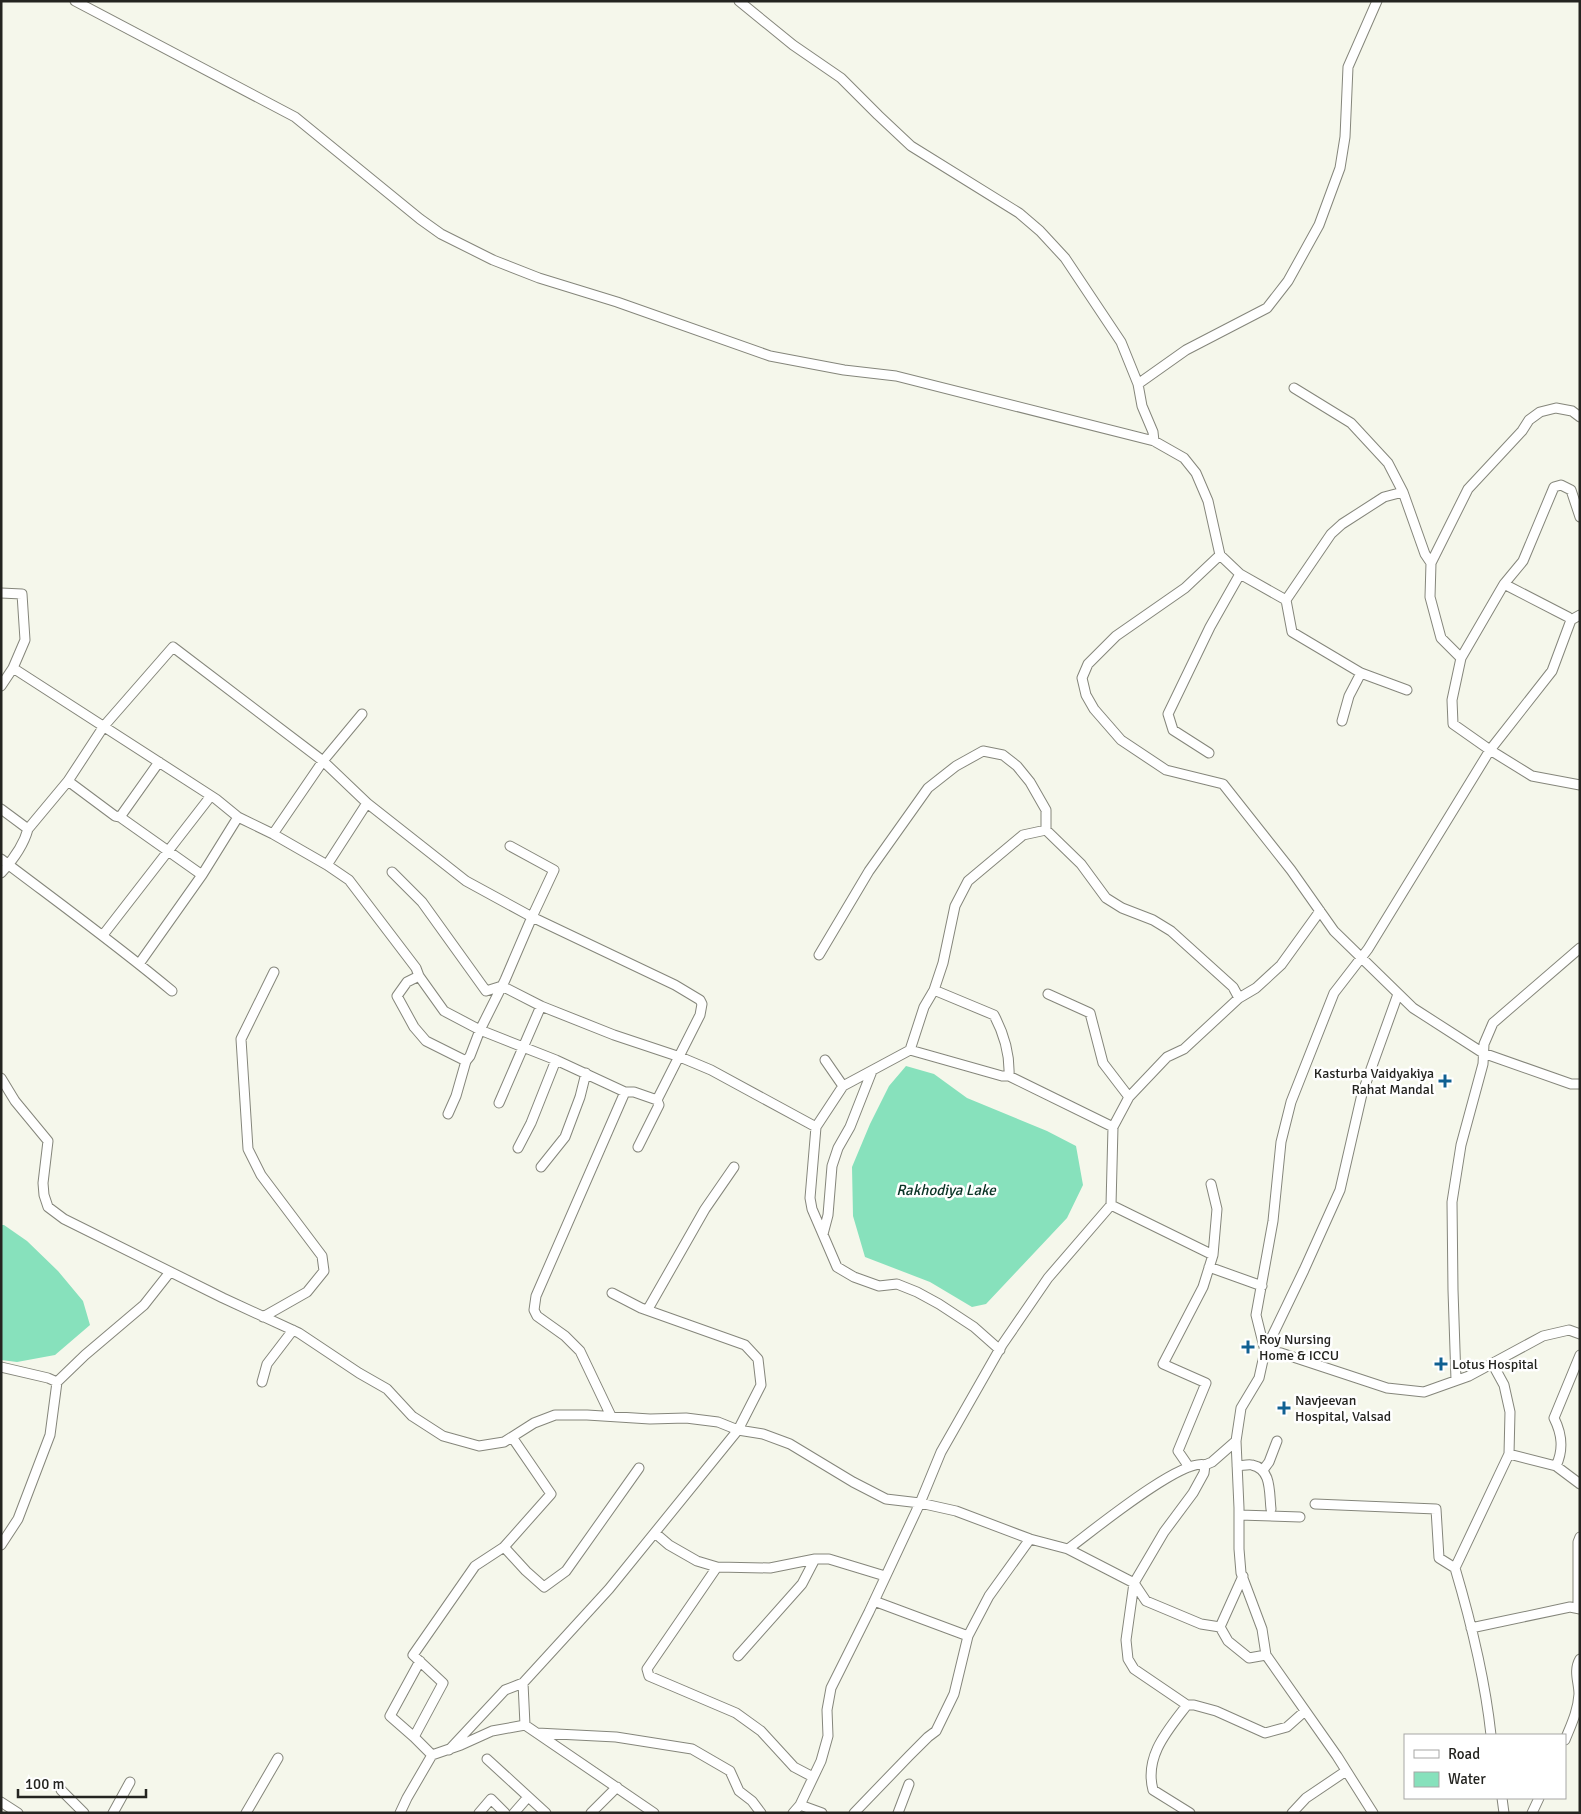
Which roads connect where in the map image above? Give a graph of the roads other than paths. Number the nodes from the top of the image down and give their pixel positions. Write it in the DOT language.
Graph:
graph roads {
  1 [pos="75,1"];
  2 [pos="739,1"];
  3 [pos="1377,1"];
  4 [pos="1138,384"];
  5 [pos="1294,388"];
  6 [pos="1580,417"];
  7 [pos="1154,441"];
  8 [pos="1403,492"];
  9 [pos="1580,517"];
  10 [pos="1220,556"];
  11 [pos="1431,563"];
  12 [pos="1240,574"];
  13 [pos="1504,584"];
  14 [pos="1,593"];
  15 [pos="1286,600"];
  16 [pos="1580,616"];
  17 [pos="1571,620"];
  18 [pos="1461,658"];
  19 [pos="13,668"];
  20 [pos="1361,672"];
  21 [pos="1,686"];
  22 [pos="1407,690"];
  23 [pos="362,714"];
  24 [pos="1342,721"];
  25 [pos="104,726"];
  26 [pos="1490,750"];
  27 [pos="1209,753"];
  28 [pos="322,761"];
  29 [pos="159,762"];
  30 [pos="68,781"];
  31 [pos="1580,785"];
  32 [pos="210,797"];
  33 [pos="367,803"];
  34 [pos="1,809"];
  35 [pos="120,816"];
  36 [pos="238,817"];
  37 [pos="28,829"];
  38 [pos="1046,830"];
  39 [pos="273,834"];
  40 [pos="510,846"];
  41 [pos="169,850"];
  42 [pos="5,862"];
  43 [pos="327,865"];
  44 [pos="1,872"];
  45 [pos="392,872"];
  46 [pos="202,874"];
  47 [pos="1320,911"];
  48 [pos="532,917"];
  49 [pos="103,935"];
  50 [pos="1580,948"];
  51 [pos="819,955"];
  52 [pos="1362,957"];
  53 [pos="139,964"];
  54 [pos="274,972"];
  55 [pos="419,976"];
  56 [pos="502,986"];
  57 [pos="934,990"];
  58 [pos="172,991"];
  59 [pos="1048,994"];
  60 [pos="1398,994"];
  61 [pos="1239,998"];
  62 [pos="541,1006"];
  63 [pos="480,1030"];
  64 [pos="523,1048"];
  65 [pos="910,1050"];
  66 [pos="1483,1053"];
  67 [pos="680,1057"];
  68 [pos="466,1060"];
  69 [pos="556,1060"];
  70 [pos="825,1060"];
  71 [pos="872,1070"];
  72 [pos="586,1073"];
  73 [pos="1009,1076"];
  74 [pos="1,1078"];
  75 [pos="1580,1084"];
  76 [pos="843,1086"];
  77 [pos="625,1092"];
  78 [pos="1129,1097"];
  79 [pos="657,1100"];
  80 [pos="499,1103"];
  81 [pos="448,1114"];
  82 [pos="816,1126"];
  83 [pos="1113,1127"];
  84 [pos="638,1147"];
  85 [pos="518,1148"];
  86 [pos="541,1167"];
  87 [pos="734,1167"];
  88 [pos="1211,1184"];
  89 [pos="1111,1205"];
  90 [pos="822,1234"];
  91 [pos="1213,1255"];
  92 [pos="1209,1267"];
  93 [pos="170,1272"];
  94 [pos="1262,1286"];
  95 [pos="612,1293"];
  96 [pos="648,1310"];
  97 [pos="263,1317"];
  98 [pos="293,1330"];
  99 [pos="1580,1334"];
  100 [pos="1000,1350"];
  101 [pos="1265,1351"];
  102 [pos="1580,1355"];
  103 [pos="1492,1363"];
  104 [pos="1,1367"];
  105 [pos="1456,1380"];
  106 [pos="57,1382"];
  107 [pos="262,1382"];
  108 [pos="611,1416"];
  109 [pos="738,1430"];
  110 [pos="512,1437"];
  111 [pos="1236,1441"];
  112 [pos="1277,1441"];
  113 [pos="1509,1454"];
  114 [pos="1205,1465"];
  115 [pos="1237,1466"];
  116 [pos="1556,1466"];
  117 [pos="1189,1467"];
  118 [pos="640,1468"];
  119 [pos="1263,1470"];
  120 [pos="1580,1484"];
  121 [pos="920,1503"];
  122 [pos="1315,1504"];
  123 [pos="1271,1509"];
  124 [pos="1239,1515"];
  125 [pos="1300,1517"];
  126 [pos="655,1532"];
  127 [pos="1580,1537"];
  128 [pos="1030,1538"];
  129 [pos="1,1545"];
  130 [pos="504,1547"];
  131 [pos="1068,1549"];
  132 [pos="815,1559"];
  133 [pos="717,1566"];
  134 [pos="1455,1568"];
  135 [pos="885,1576"];
  136 [pos="1243,1576"];
  137 [pos="1134,1583"];
  138 [pos="874,1600"];
  139 [pos="1579,1608"];
  140 [pos="1220,1627"];
  141 [pos="1471,1628"];
  142 [pos="968,1636"];
  143 [pos="1266,1654"];
  144 [pos="738,1656"];
  145 [pos="1580,1659"];
  146 [pos="420,1661"];
  147 [pos="523,1683"];
  148 [pos="1187,1705"];
  149 [pos="1305,1711"];
  150 [pos="524,1725"];
  151 [pos="537,1733"];
  152 [pos="1491,1734"];
  153 [pos="414,1737"];
  154 [pos="1566,1738"];
  155 [pos="449,1750"];
  156 [pos="432,1755"];
  157 [pos="278,1758"];
  158 [pos="487,1759"];
  159 [pos="1346,1771"];
  160 [pos="813,1777"];
  161 [pos="130,1782"];
  162 [pos="909,1784"];
  163 [pos="617,1787"];
  164 [pos="61,1790"];
  165 [pos="528,1797"];
  166 [pos="1502,1799"];
  167 [pos="1539,1799"];
  168 [pos="1,1802"];
  169 [pos="800,1805"];
  170 [pos="18,1813"];
  171 [pos="84,1813"];
  172 [pos="113,1813"];
  173 [pos="246,1813"];
  174 [pos="400,1813"];
  175 [pos="479,1813"];
  176 [pos="505,1813"];
  177 [pos="514,1813"];
  178 [pos="546,1813"];
  179 [pos="591,1813"];
  180 [pos="654,1813"];
  181 [pos="760,1813"];
  182 [pos="793,1813"];
  183 [pos="822,1813"];
  184 [pos="854,1813"];
  185 [pos="898,1813"];
  186 [pos="1190,1813"];
  187 [pos="1292,1813"];
  188 [pos="1373,1813"];
  189 [pos="1504,1813"];
  190 [pos="1532,1813"];
  1 -- 7 [label="street"];
  2 -- 4 [label="street"];
  3 -- 4 [label="street"];
  4 -- 7 [label="street"];
  5 -- 8 [label="street"];
  6 -- 11 [label="street"];
  7 -- 10 [label="street"];
  8 -- 11 [label="street"];
  8 -- 15 [label="street"];
  9 -- 13 [label="street"];
  10 -- 12 [label="street"];
  10 -- 47 [label="street"];
  11 -- 18 [label="street"];
  12 -- 15 [label="street"];
  12 -- 27 [label="street"];
  13 -- 17 [label="street"];
  13 -- 18 [label="street"];
  14 -- 19 [label="street"];
  15 -- 20 [label="street"];
  16 -- 17 [label="street"];
  17 -- 26 [label="street"];
  18 -- 26 [label="street"];
  19 -- 21 [label="street"];
  19 -- 25 [label="street"];
  20 -- 22 [label="street"];
  20 -- 24 [label="street"];
  23 -- 28 [label="street"];
  25 -- 28 [label="street"];
  25 -- 29 [label="street"];
  25 -- 30 [label="street"];
  26 -- 31 [label="street"];
  26 -- 52 [label="street"];
  28 -- 33 [label="street"];
  28 -- 39 [label="street"];
  29 -- 32 [label="street"];
  29 -- 35 [label="street"];
  30 -- 35 [label="street"];
  30 -- 37 [label="street"];
  32 -- 36 [label="street"];
  32 -- 41 [label="street"];
  33 -- 43 [label="street"];
  33 -- 48 [label="street"];
  34 -- 37 [label="street"];
  35 -- 41 [label="street"];
  36 -- 39 [label="street"];
  36 -- 46 [label="street"];
  37 -- 42 [label="street"];
  38 -- 51 [label="street"];
  38 -- 57 [label="street"];
  38 -- 61 [label="street"];
  39 -- 43 [label="street"];
  40 -- 48 [label="street"];
  41 -- 46 [label="street"];
  41 -- 49 [label="street"];
  42 -- 44 [label="street"];
  42 -- 49 [label="street"];
  43 -- 55 [label="street"];
  45 -- 56 [label="street"];
  46 -- 53 [label="street"];
  47 -- 52 [label="street"];
  47 -- 61 [label="street"];
  48 -- 56 [label="street"];
  48 -- 67 [label="street"];
  49 -- 53 [label="street"];
  50 -- 66 [label="street"];
  52 -- 60 [label="street"];
  52 -- 94 [label="street"];
  53 -- 58 [label="street"];
  54 -- 97 [label="street"];
  55 -- 63 [label="street"];
  55 -- 68 [label="street"];
  56 -- 62 [label="street"];
  56 -- 63 [label="street"];
  57 -- 65 [label="street"];
  57 -- 73 [label="street"];
  59 -- 78 [label="street"];
  60 -- 66 [label="street"];
  60 -- 101 [label="street"];
  61 -- 78 [label="street"];
  62 -- 64 [label="street"];
  62 -- 67 [label="street"];
  63 -- 64 [label="street"];
  63 -- 68 [label="street"];
  64 -- 69 [label="street"];
  64 -- 80 [label="street"];
  65 -- 71 [label="street"];
  65 -- 73 [label="street"];
  66 -- 75 [label="street"];
  66 -- 105 [label="street"];
  67 -- 79 [label="street"];
  67 -- 82 [label="street"];
  68 -- 81 [label="street"];
  69 -- 72 [label="street"];
  69 -- 85 [label="street"];
  70 -- 76 [label="street"];
  71 -- 76 [label="street"];
  71 -- 90 [label="street"];
  72 -- 77 [label="street"];
  72 -- 86 [label="street"];
  73 -- 83 [label="street"];
  74 -- 93 [label="street"];
  76 -- 82 [label="street"];
  77 -- 79 [label="street"];
  77 -- 108 [label="street"];
  78 -- 83 [label="street"];
  79 -- 84 [label="street"];
  82 -- 90 [label="street"];
  83 -- 89 [label="street"];
  87 -- 96 [label="street"];
  88 -- 91 [label="street"];
  89 -- 91 [label="street"];
  89 -- 100 [label="street"];
  90 -- 100 [label="street"];
  91 -- 92 [label="street"];
  92 -- 94 [label="street"];
  92 -- 117 [label="street"];
  93 -- 97 [label="street"];
  93 -- 106 [label="street"];
  94 -- 101 [label="street"];
  95 -- 96 [label="street"];
  96 -- 109 [label="street"];
  97 -- 98 [label="street"];
  98 -- 107 [label="street"];
  98 -- 110 [label="street"];
  99 -- 103 [label="street"];
  100 -- 121 [label="street"];
  101 -- 105 [label="street"];
  101 -- 111 [label="street"];
  102 -- 116 [label="street"];
  103 -- 105 [label="street"];
  103 -- 113 [label="street"];
  104 -- 106 [label="street"];
  106 -- 129 [label="street"];
  108 -- 109 [label="street"];
  108 -- 110 [label="street"];
  109 -- 121 [label="street"];
  109 -- 126 [label="street"];
  110 -- 130 [label="street"];
  111 -- 114 [label="street"];
  111 -- 115 [label="street"];
  112 -- 119 [label="street"];
  113 -- 116 [label="street"];
  113 -- 134 [label="street"];
  114 -- 117 [label="street"];
  114 -- 137 [label="street"];
  115 -- 119 [label="street"];
  115 -- 124 [label="street"];
  116 -- 120 [label="street"];
  117 -- 131 [label="street"];
  118 -- 130 [label="street"];
  119 -- 123 [label="street"];
  121 -- 128 [label="street"];
  121 -- 135 [label="street"];
  122 -- 134 [label="street"];
  124 -- 125 [label="street"];
  124 -- 136 [label="street"];
  126 -- 133 [label="street"];
  126 -- 147 [label="street"];
  127 -- 139 [label="street"];
  128 -- 131 [label="street"];
  128 -- 142 [label="street"];
  130 -- 146 [label="street"];
  131 -- 137 [label="street"];
  132 -- 133 [label="street"];
  132 -- 135 [label="street"];
  132 -- 144 [label="street"];
  133 -- 160 [label="street"];
  134 -- 141 [label="street"];
  135 -- 138 [label="street"];
  136 -- 140 [label="street"];
  136 -- 143 [label="street"];
  137 -- 140 [label="street"];
  137 -- 148 [label="street"];
  138 -- 142 [label="street"];
  138 -- 160 [label="street"];
  139 -- 141 [label="street"];
  140 -- 143 [label="street"];
  141 -- 152 [label="street"];
  142 -- 184 [label="street"];
  143 -- 149 [label="street"];
  145 -- 154 [label="street"];
  146 -- 153 [label="street"];
  146 -- 153 [label="street"];
  147 -- 150 [label="street"];
  147 -- 155 [label="street"];
  148 -- 149 [label="street"];
  148 -- 186 [label="street"];
  149 -- 159 [label="street"];
  150 -- 151 [label="street"];
  150 -- 155 [label="street"];
  151 -- 163 [label="street"];
  151 -- 181 [label="street"];
  153 -- 156 [label="street"];
  155 -- 156 [label="street"];
  156 -- 174 [label="street"];
  157 -- 173 [label="street"];
  158 -- 165 [label="street"];
  159 -- 187 [label="street"];
  159 -- 188 [label="street"];
  160 -- 169 [label="street"];
  161 -- 172 [label="street"];
  162 -- 185 [label="street"];
  163 -- 179 [label="street"];
  163 -- 180 [label="street"];
  164 -- 171 [label="street"];
  165 -- 177 [label="street"];
  165 -- 178 [label="street"];
  166 -- 189 [label="street"];
  167 -- 190 [label="street"];
  168 -- 170 [label="street"];
  169 -- 182 [label="street"];
  169 -- 183 [label="street"];
  175 -- 176 [label="street"];
}
